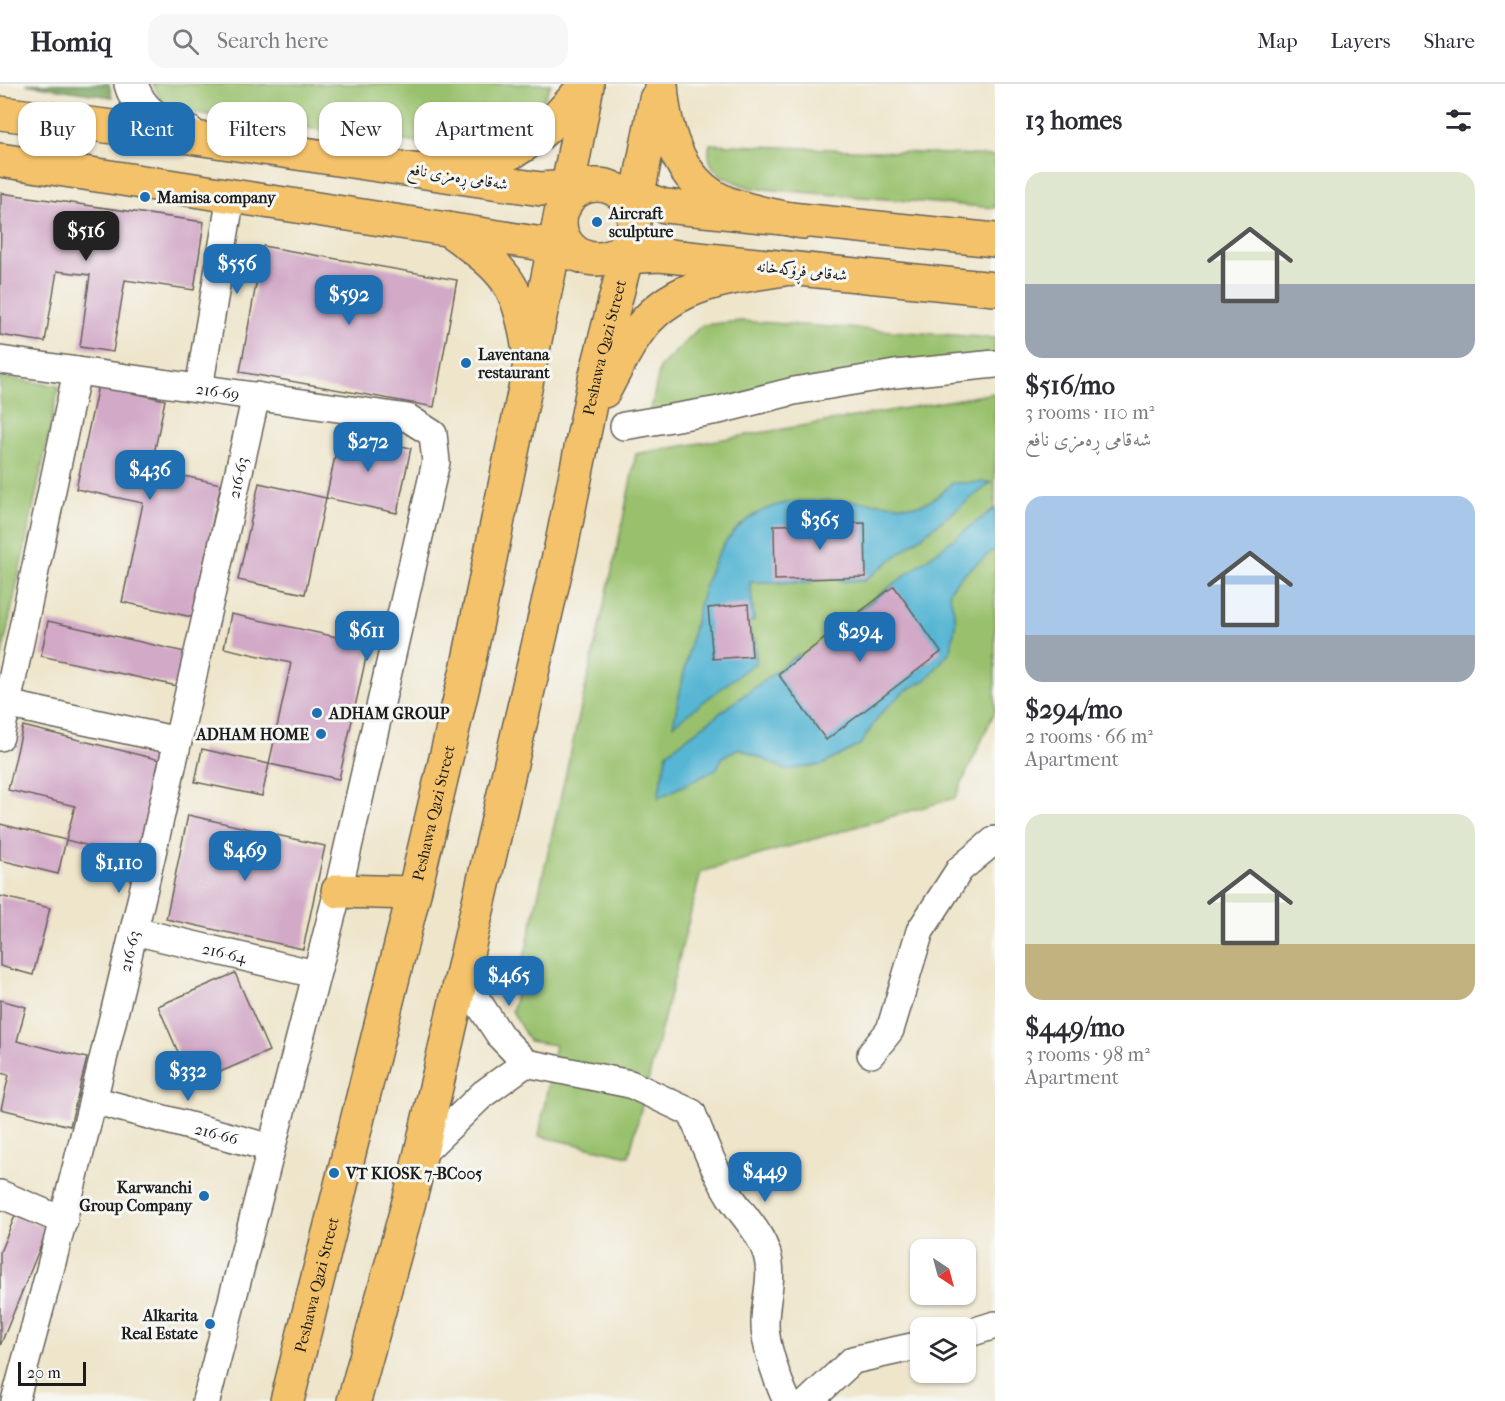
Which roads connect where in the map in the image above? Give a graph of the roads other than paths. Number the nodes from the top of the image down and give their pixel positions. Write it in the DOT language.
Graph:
graph roads {
  1 [pos="130,84"];
  2 [pos="587,84"];
  3 [pos="660,84"];
  4 [pos="0,113"];
  5 [pos="207,139"];
  6 [pos="207,139"];
  7 [pos="307,153"];
  8 [pos="0,160"];
  9 [pos="422,170"];
  10 [pos="482,180"];
  11 [pos="231,196"];
  12 [pos="598,222"];
  13 [pos="803,222"];
  14 [pos="462,231"];
  15 [pos="995,240"];
  16 [pos="784,269"];
  17 [pos="995,289"];
  18 [pos="0,360"];
  19 [pos="995,364"];
  20 [pos="77,371"];
  21 [pos="528,378"];
  22 [pos="199,388"];
  23 [pos="256,396"];
  24 [pos="585,424"];
  25 [pos="624,426"];
  26 [pos="6,704"];
  27 [pos="0,737"];
  28 [pos="178,741"];
  29 [pos="995,840"];
  30 [pos="338,891"];
  31 [pos="414,893"];
  32 [pos="134,931"];
  33 [pos="463,971"];
  34 [pos="315,974"];
  35 [pos="872,1054"];
  36 [pos="526,1063"];
  37 [pos="93,1100"];
  38 [pos="271,1148"];
  39 [pos="421,1154"];
  40 [pos="0,1194"];
  41 [pos="64,1221"];
  42 [pos="995,1325"];
  43 [pos="976,1331"];
  44 [pos="910,1347"];
  45 [pos="11,1393"];
  46 [pos="206,1401"];
  47 [pos="287,1401"];
  48 [pos="354,1401"];
  49 [pos="787,1401"];
  50 [pos="809,1401"];
  1 -- 5 [label="street"];
  2 -- 9 [label="main road"];
  2 -- 12 [label="main road, Peshawa Qazi Street"];
  3 -- 12 [label="main road, Peshawa Qazi Street"];
  3 -- 13 [label="main road"];
  4 -- 6 [label="main road, شەقامی ڕەمزی نافع"];
  7 -- 9 [label="main road, شەقامی ڕەمزی نافع"];
  8 -- 11 [label="main road"];
  9 -- 10 [label="main road, شەقامی ڕەمزی نافع"];
  10 -- 12 [label="main road, شەقامی ڕەمزی نافع"];
  10 -- 14 [label="main road"];
  11 -- 14 [label="main road"];
  11 -- 22 [label="street"];
  12 -- 13 [label="main road"];
  12 -- 14 [label="main road"];
  12 -- 16 [label="main road, شەقامی فڕۆکەخانە"];
  12 -- 21 [label="main road, Peshawa Qazi Street"];
  12 -- 24 [label="main road, Peshawa Qazi Street"];
  13 -- 15 [label="main road"];
  14 -- 21 [label="main road"];
  16 -- 17 [label="main road, شەقامی فڕۆکەخانە"];
  16 -- 24 [label="main road"];
  18 -- 20 [label="street, 216-69"];
  19 -- 25 [label="street"];
  20 -- 22 [label="street, 216-69"];
  20 -- 26 [label="street"];
  21 -- 31 [label="main road, Peshawa Qazi Street"];
  22 -- 23 [label="street, 216-69"];
  23 -- 28 [label="street, 216-63"];
  23 -- 30 [label="street, 216-69"];
  24 -- 33 [label="main road, Peshawa Qazi Street"];
  26 -- 27 [label="street"];
  26 -- 28 [label="street"];
  28 -- 32 [label="street, 216-63"];
  29 -- 35 [label="street"];
  30 -- 31 [label="main road"];
  30 -- 34 [label="street"];
  31 -- 47 [label="main road, Peshawa Qazi Street"];
  32 -- 34 [label="street, 216-64"];
  32 -- 37 [label="street, 216-63"];
  33 -- 36 [label="street"];
  33 -- 39 [label="main road, Peshawa Qazi Street"];
  34 -- 38 [label="street"];
  36 -- 39 [label="street"];
  36 -- 49 [label="street"];
  37 -- 38 [label="street, 216-66"];
  37 -- 41 [label="street, 216-63"];
  38 -- 46 [label="street"];
  39 -- 48 [label="main road, Peshawa Qazi Street"];
  40 -- 41 [label="street"];
  41 -- 45 [label="street, 216-63"];
  42 -- 43 [label="street"];
  44 -- 50 [label="street"];
}
